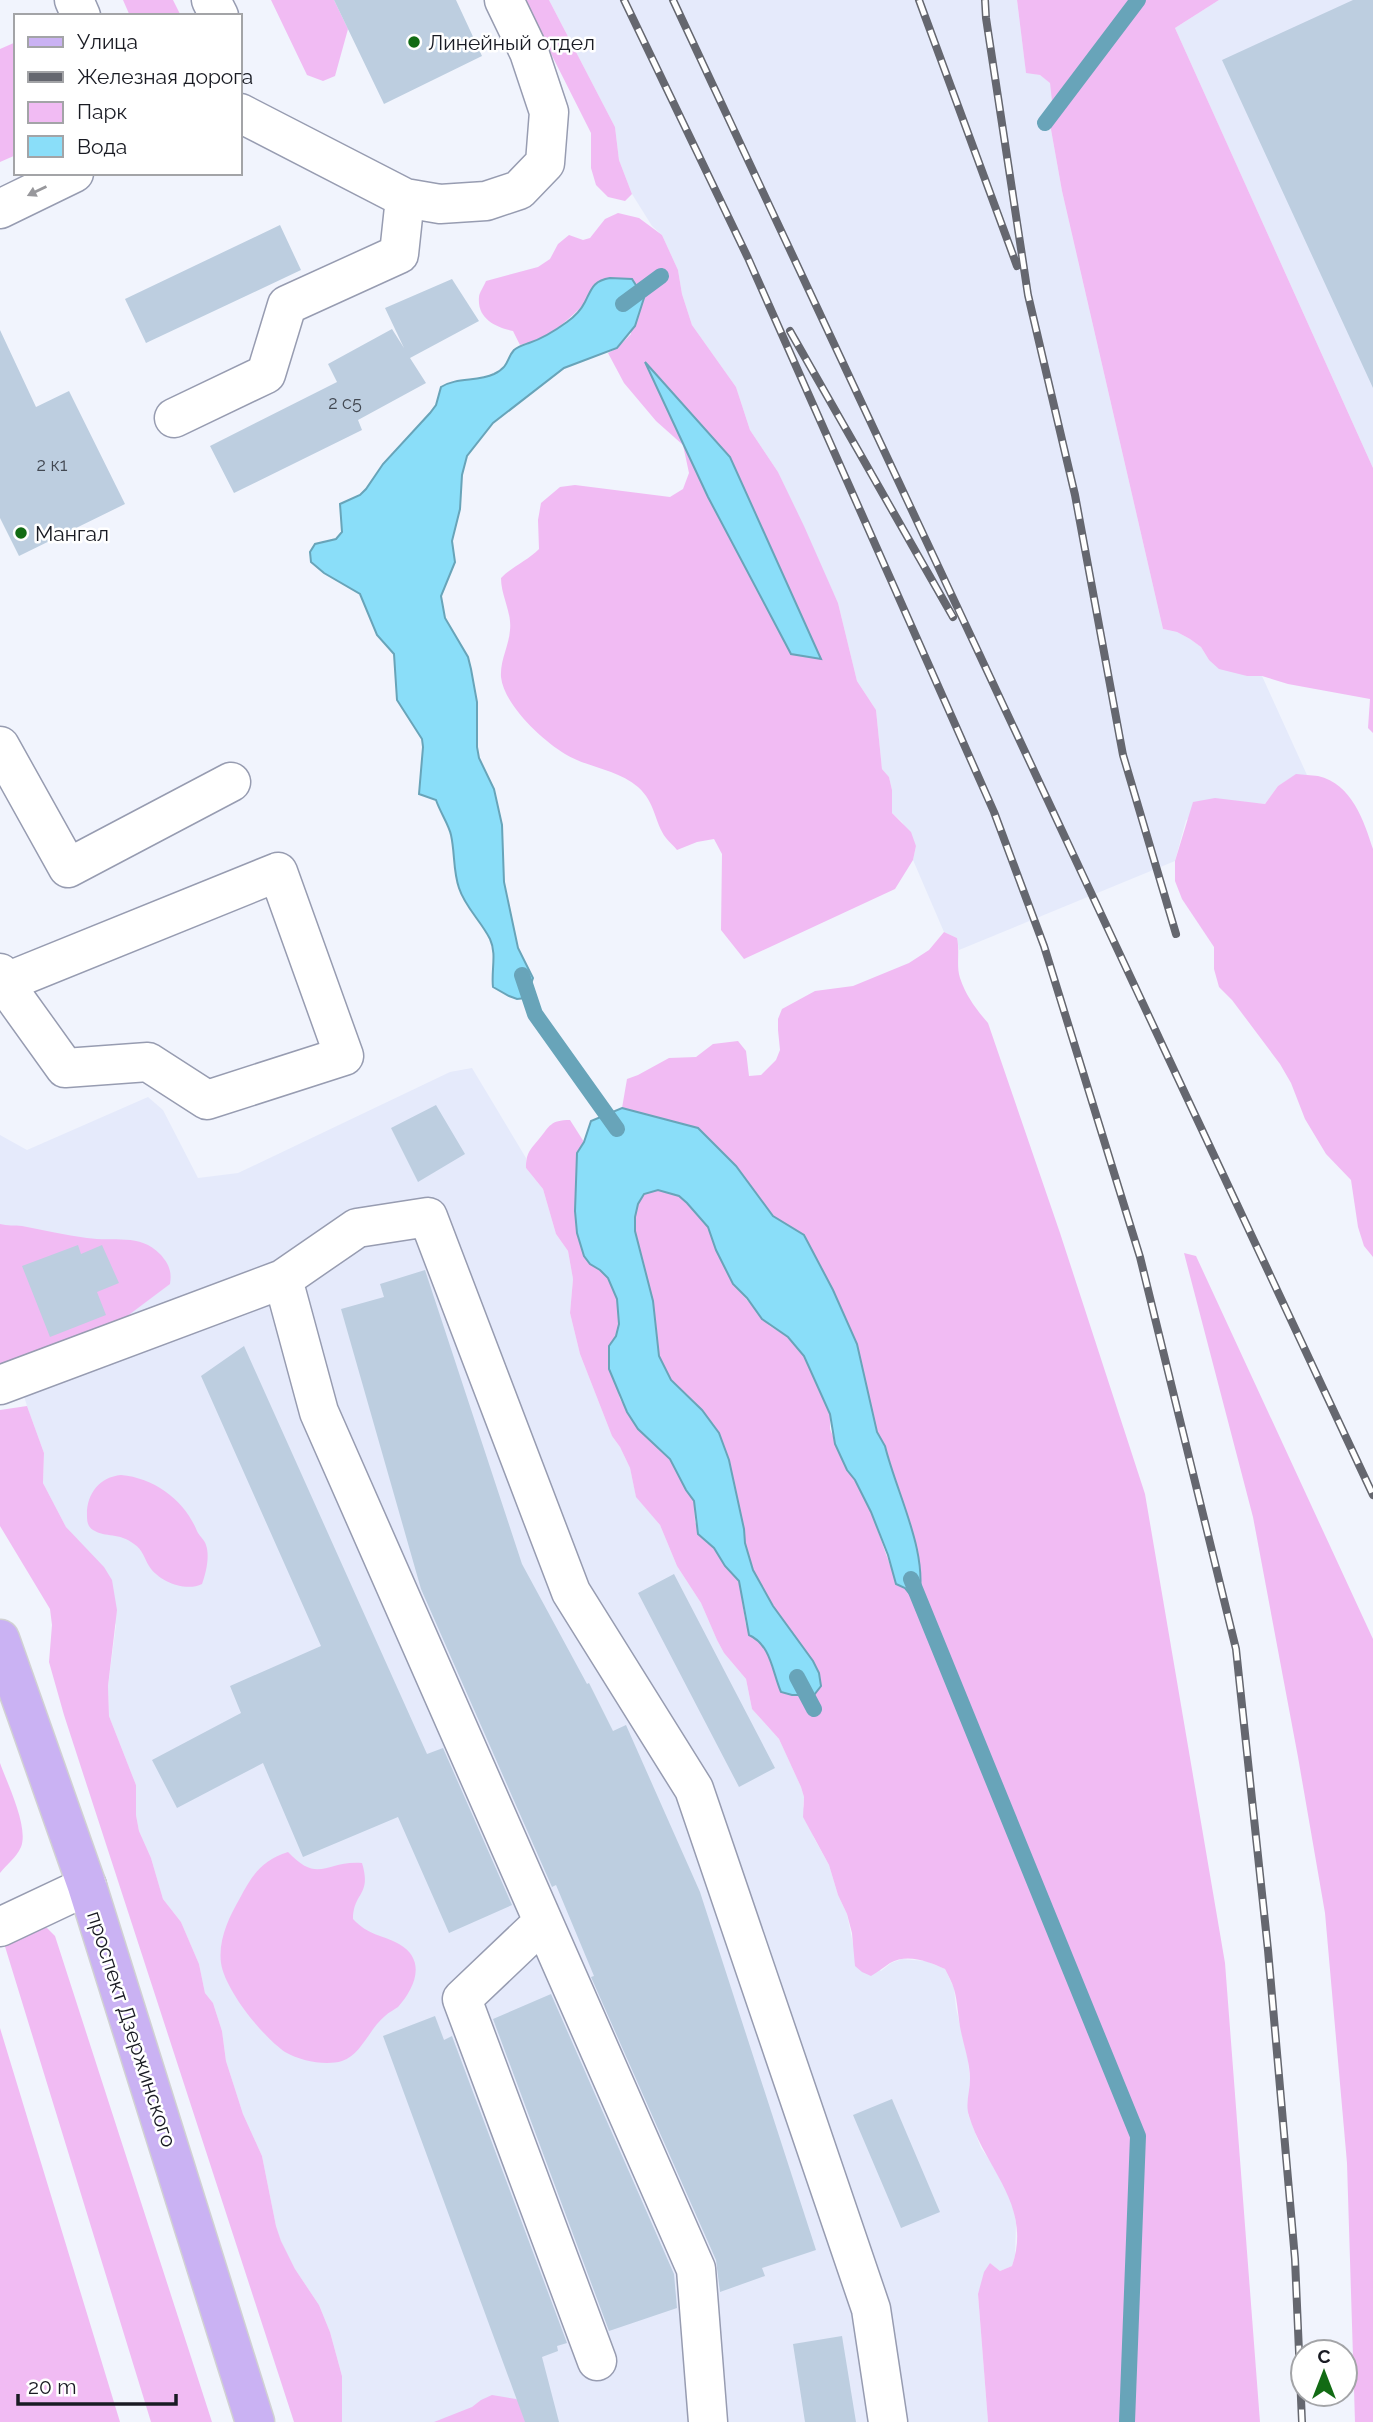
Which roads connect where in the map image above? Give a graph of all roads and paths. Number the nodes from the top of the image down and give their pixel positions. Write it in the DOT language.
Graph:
graph roads {
  1 [pos="504,0"];
  2 [pos="242,114"];
  3 [pos="70,175"];
  4 [pos="405,198"];
  5 [pos="0,209"];
  6 [pos="174,418"];
  7 [pos="0,746"];
  8 [pos="231,782"];
  9 [pos="2,978"];
  10 [pos="283,1279"];
  11 [pos="0,1385"];
  12 [pos="0,1639"];
  13 [pos="87,1886"];
  14 [pos="543,1922"];
  15 [pos="0,1927"];
  16 [pos="597,2361"];
  17 [pos="255,2422"];
  18 [pos="708,2422"];
  19 [pos="888,2422"];
  1 -- 4 [label="lane"];
  2 -- 4 [label="lane"];
  3 -- 5 [label="lane, one-way"];
  4 -- 6 [label="lane"];
  7 -- 8 [label="lane"];
  9 -- 9 [label="lane"];
  10 -- 11 [label="lane"];
  10 -- 14 [label="lane"];
  10 -- 19 [label="lane"];
  12 -- 13 [label="main road, проспект Дзержинского"];
  13 -- 15 [label="lane"];
  13 -- 17 [label="main road, проспект Дзержинского"];
  14 -- 16 [label="lane"];
  14 -- 18 [label="lane"];
}
